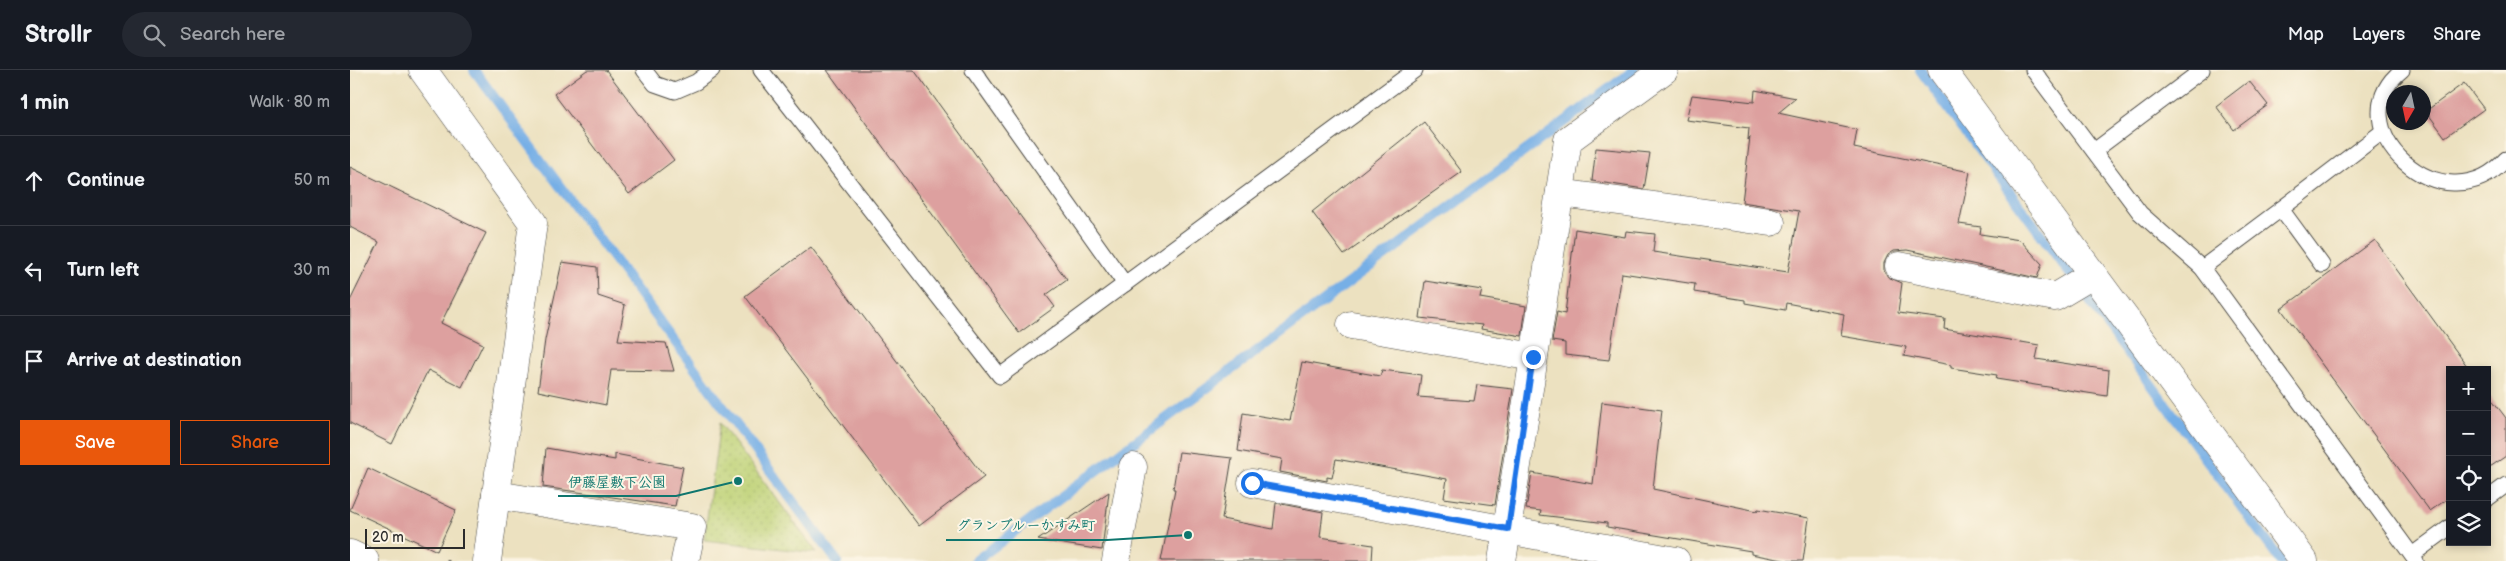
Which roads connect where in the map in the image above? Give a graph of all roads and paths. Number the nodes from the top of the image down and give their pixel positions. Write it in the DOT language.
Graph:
graph roads {
  1 [pos="423,70"];
  2 [pos="644,70"];
  3 [pos="712,70"];
  4 [pos="761,70"];
  5 [pos="973,70"];
  6 [pos="1415,70"];
  7 [pos="1664,70"];
  8 [pos="1942,70"];
  9 [pos="2033,70"];
  10 [pos="2202,70"];
  11 [pos="2402,70"];
  12 [pos="2382,132"];
  13 [pos="2094,151"];
  14 [pos="2506,159"];
  15 [pos="1560,193"];
  16 [pos="2281,209"];
  17 [pos="1771,222"];
  18 [pos="2322,265"];
  19 [pos="1899,266"];
  20 [pos="2202,268"];
  21 [pos="2087,278"];
  22 [pos="1125,284"];
  23 [pos="1351,325"];
  24 [pos="1533,357"];
  25 [pos="1133,467"];
  26 [pos="1252,483"];
  27 [pos="2506,485"];
  28 [pos="496,496"];
  29 [pos="2491,496"];
  30 [pos="1508,529"];
  31 [pos="2446,530"];
  32 [pos="350,554"];
  33 [pos="2414,558"];
  34 [pos="365,561"];
  35 [pos="487,561"];
  36 [pos="685,561"];
  37 [pos="1116,561"];
  38 [pos="1502,561"];
  39 [pos="1676,561"];
  40 [pos="2304,561"];
  1 -- 28 [label="street"];
  2 -- 3 [label="lane"];
  4 -- 22 [label="lane"];
  5 -- 22 [label="lane"];
  6 -- 22 [label="lane"];
  7 -- 15 [label="street"];
  8 -- 21 [label="street"];
  9 -- 13 [label="lane"];
  10 -- 13 [label="lane"];
  11 -- 12 [label="lane"];
  12 -- 14 [label="lane"];
  12 -- 16 [label="lane"];
  13 -- 20 [label="lane"];
  15 -- 17 [label="street"];
  15 -- 24 [label="street"];
  16 -- 18 [label="lane"];
  16 -- 20 [label="lane"];
  19 -- 21 [label="street"];
  20 -- 33 [label="lane"];
  21 -- 40 [label="street"];
  23 -- 24 [label="street"];
  24 -- 30 [label="street"];
  25 -- 37 [label="street"];
  26 -- 30 [label="street"];
  27 -- 29 [label="lane"];
  28 -- 35 [label="street"];
  28 -- 36 [label="street"];
  30 -- 38 [label="street"];
  30 -- 39 [label="street"];
  31 -- 33 [label="lane"];
  32 -- 34 [label="street"];
}
